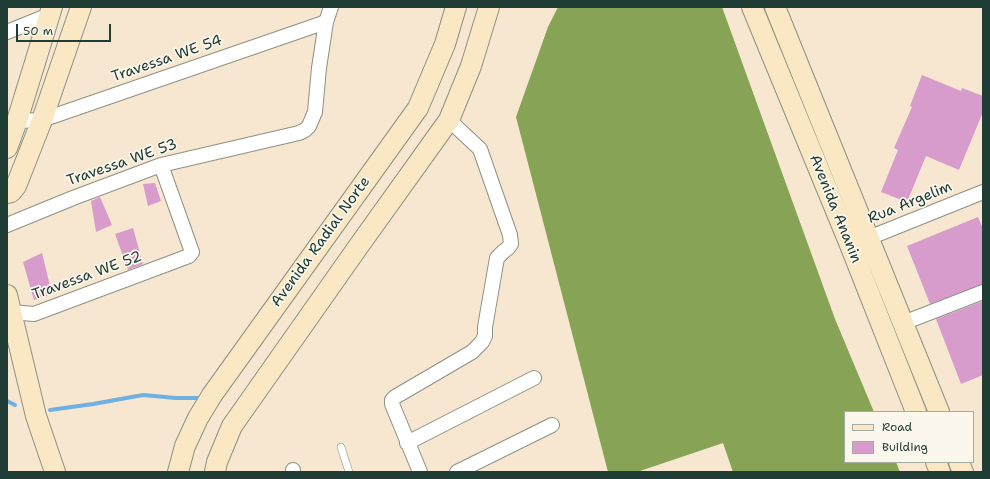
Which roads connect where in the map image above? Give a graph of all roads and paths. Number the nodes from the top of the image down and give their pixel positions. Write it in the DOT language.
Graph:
graph roads {
  1 [pos="81,7"];
  2 [pos="331,7"];
  3 [pos="456,7"];
  4 [pos="489,7"];
  5 [pos="752,7"];
  6 [pos="775,7"];
  7 [pos="51,11"];
  8 [pos="326,22"];
  9 [pos="7,32"];
  10 [pos="42,120"];
  11 [pos="449,120"];
  12 [pos="17,121"];
  13 [pos="7,148"];
  14 [pos="161,165"];
  15 [pos="983,192"];
  16 [pos="7,193"];
  17 [pos="7,225"];
  18 [pos="859,242"];
  19 [pos="983,292"];
  20 [pos="9,303"];
  21 [pos="903,323"];
  22 [pos="534,378"];
  23 [pos="916,411"];
  24 [pos="939,411"];
  25 [pos="552,425"];
  26 [pos="408,442"];
  27 [pos="341,446"];
  28 [pos="55,472"];
  29 [pos="178,472"];
  30 [pos="215,472"];
  31 [pos="349,472"];
  32 [pos="420,472"];
  33 [pos="457,472"];
  1 -- 10 [label="main road"];
  2 -- 8 [label="street"];
  3 -- 29 [label="main road, Avenida Radial Norte"];
  4 -- 11 [label="main road"];
  5 -- 18 [label="main road, Avenida Ananin"];
  6 -- 18 [label="main road, Avenida Ananin"];
  7 -- 9 [label="street"];
  7 -- 12 [label="main road"];
  8 -- 10 [label="street, Travessa WE 54"];
  8 -- 14 [label="street, Travessa WE 53"];
  10 -- 12 [label="street, Travessa WE 54"];
  10 -- 16 [label="main road"];
  11 -- 26 [label="street"];
  11 -- 30 [label="main road"];
  12 -- 13 [label="main road"];
  14 -- 17 [label="street, Travessa WE 53"];
  14 -- 20 [label="street, Travessa WE 52"];
  15 -- 18 [label="street, Rua Argelim"];
  18 -- 21 [label="main road, Avenida Ananin"];
  18 -- 23 [label="main road, Avenida Ananin"];
  19 -- 21 [label="street"];
  20 -- 28 [label="main road"];
  21 -- 24 [label="main road, Avenida Ananin"];
  22 -- 26 [label="street"];
  25 -- 33 [label="street"];
  26 -- 32 [label="street"];
  27 -- 31 [label="lane"];
}
